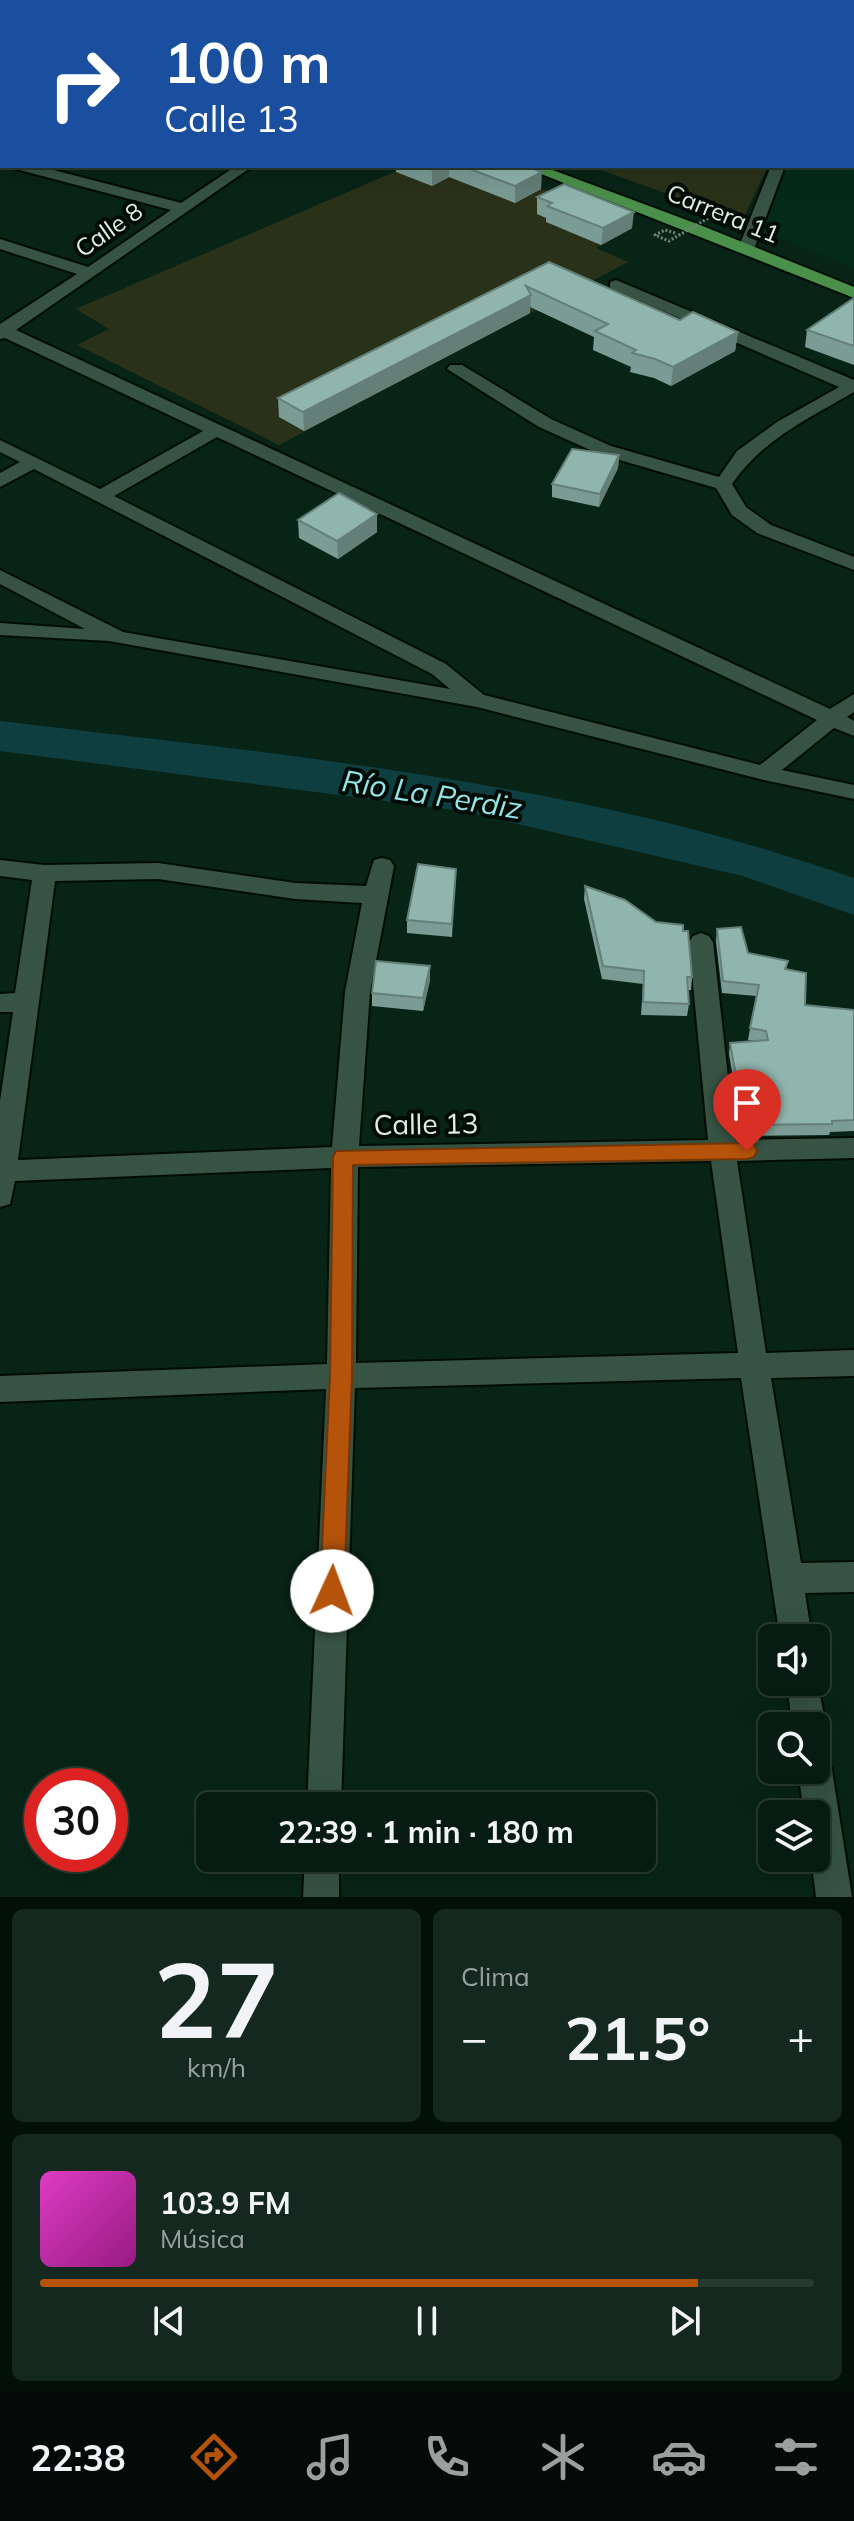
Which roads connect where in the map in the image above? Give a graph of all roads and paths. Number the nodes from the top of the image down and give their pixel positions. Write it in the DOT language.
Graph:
graph roads {
  1 [pos="29,168"];
  2 [pos="243,168"];
  3 [pos="533,168"];
  4 [pos="576,168"];
  5 [pos="777,168"];
  6 [pos="181,208"];
  7 [pos="724,209"];
  8 [pos="675,233"];
  9 [pos="759,236"];
  10 [pos="0,244"];
  11 [pos="746,249"];
  12 [pos="90,273"];
  13 [pos="616,285"];
  14 [pos="854,293"];
  15 [pos="2,331"];
  16 [pos="456,369"];
  17 [pos="854,386"];
  18 [pos="219,429"];
  19 [pos="0,445"];
  20 [pos="34,462"];
  21 [pos="0,481"];
  22 [pos="723,484"];
  23 [pos="102,495"];
  24 [pos="854,564"];
  25 [pos="0,576"];
  26 [pos="0,629"];
  27 [pos="117,637"];
  28 [pos="477,700"];
  29 [pos="854,701"];
  30 [pos="833,718"];
  31 [pos="854,729"];
  32 [pos="764,773"];
  33 [pos="854,792"];
  34 [pos="382,866"];
  35 [pos="0,868"];
  36 [pos="44,873"];
  37 [pos="374,895"];
  38 [pos="701,942"];
  39 [pos="27,1002"];
  40 [pos="0,1003"];
  41 [pos="854,1148"];
  42 [pos="721,1152"];
  43 [pos="343,1157"];
  44 [pos="2,1179"];
  45 [pos="854,1363"];
  46 [pos="753,1365"];
  47 [pos="341,1376"];
  48 [pos="0,1389"];
  49 [pos="854,1577"];
  50 [pos="788,1578"];
  51 [pos="794,1624"];
  52 [pos="817,1784"];
  53 [pos="325,1792"];
  54 [pos="322,1872"];
  55 [pos="321,1897"];
  56 [pos="834,1897"];
  1 -- 6 [label="street"];
  2 -- 6 [label="street, Calle 8"];
  3 -- 11 [label="main road, Carrera 11"];
  4 -- 9 [label="main road, Carrera 11"];
  5 -- 9 [label="street"];
  6 -- 12 [label="street, Calle 8"];
  7 -- 8 [label="path, bridge"];
  9 -- 11 [label="street"];
  10 -- 12 [label="street"];
  11 -- 14 [label="main road, Carrera 11"];
  12 -- 15 [label="street, Calle 8"];
  13 -- 17 [label="street"];
  15 -- 18 [label="street"];
  16 -- 22 [label="street"];
  17 -- 22 [label="street"];
  18 -- 23 [label="street"];
  18 -- 30 [label="street"];
  19 -- 20 [label="street"];
  20 -- 21 [label="street"];
  20 -- 23 [label="street"];
  22 -- 24 [label="street"];
  23 -- 28 [label="street"];
  25 -- 27 [label="street"];
  26 -- 27 [label="street"];
  27 -- 28 [label="street"];
  28 -- 32 [label="street"];
  29 -- 30 [label="street"];
  30 -- 31 [label="street"];
  30 -- 32 [label="street"];
  32 -- 33 [label="street"];
  34 -- 37 [label="street"];
  35 -- 36 [label="street"];
  36 -- 37 [label="street"];
  36 -- 39 [label="street"];
  37 -- 43 [label="street"];
  38 -- 42 [label="street"];
  39 -- 40 [label="street"];
  39 -- 44 [label="street"];
  41 -- 42 [label="street, Calle 13"];
  42 -- 43 [label="street, Calle 13"];
  42 -- 46 [label="street"];
  43 -- 44 [label="street, Calle 13"];
  43 -- 47 [label="street"];
  45 -- 46 [label="street"];
  46 -- 47 [label="street"];
  46 -- 50 [label="street"];
  47 -- 48 [label="street"];
  47 -- 53 [label="street"];
  49 -- 50 [label="street"];
  50 -- 51 [label="street"];
  52 -- 56 [label="street"];
  54 -- 55 [label="street"];
}
